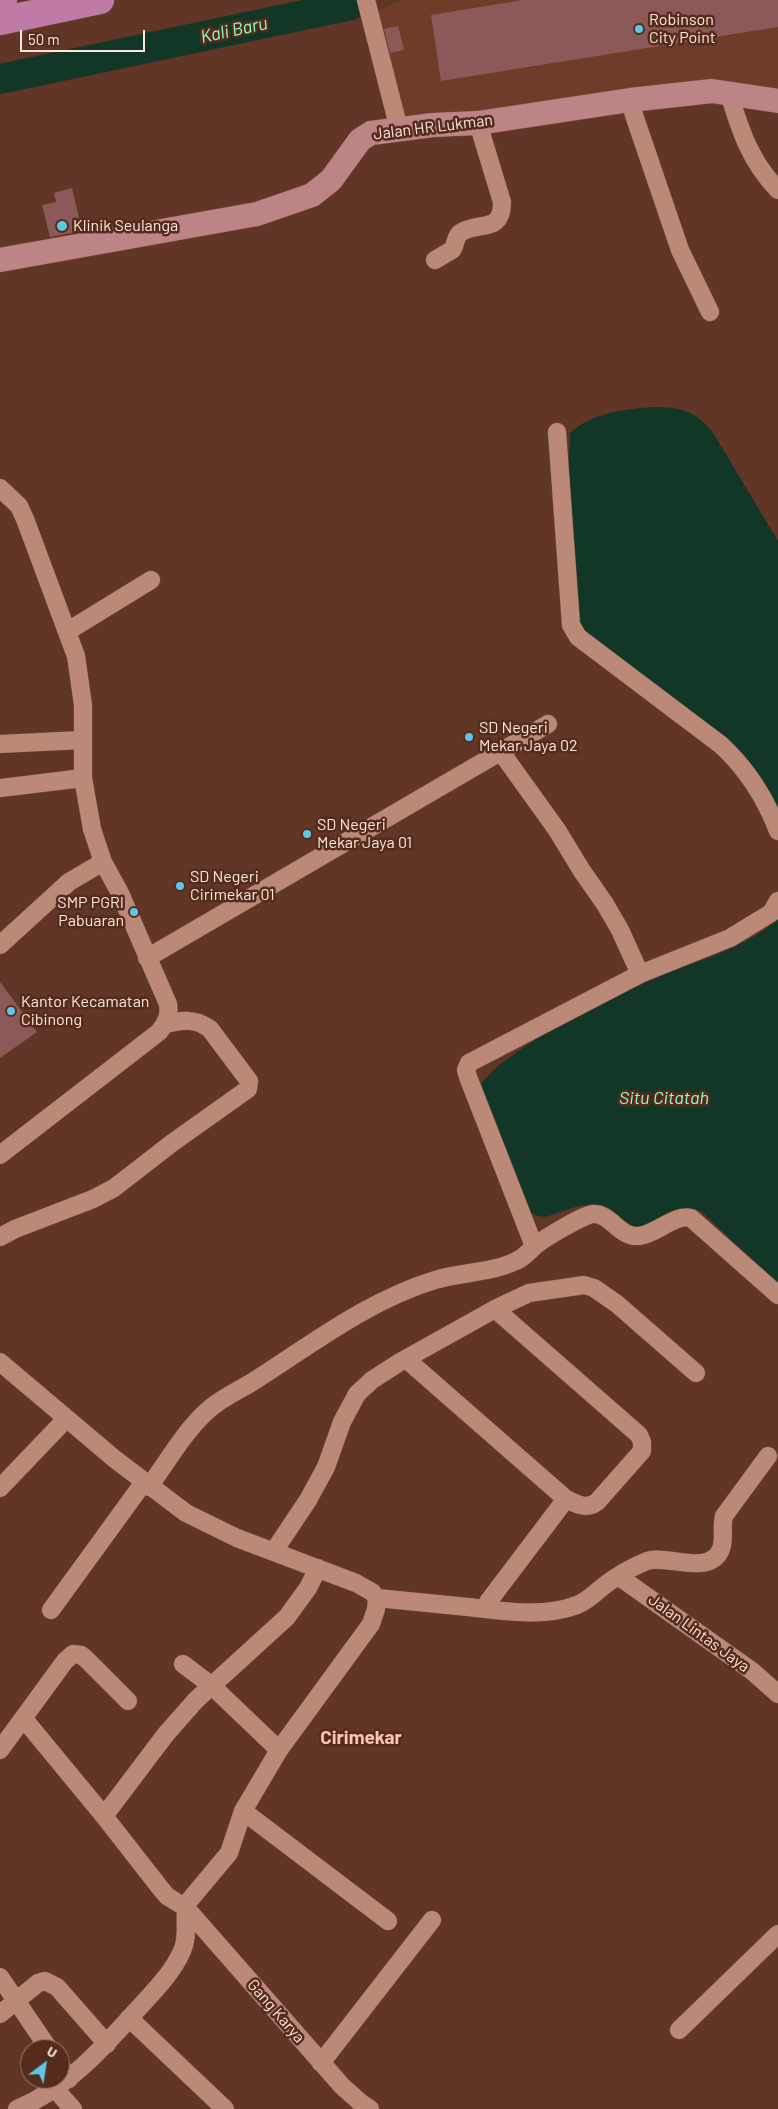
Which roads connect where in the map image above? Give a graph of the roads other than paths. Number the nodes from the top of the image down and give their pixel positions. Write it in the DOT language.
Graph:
graph roads {
  1 [pos="100,0"];
  2 [pos="366,0"];
  3 [pos="0,21"];
  4 [pos="728,93"];
  5 [pos="630,100"];
  6 [pos="778,100"];
  7 [pos="478,123"];
  8 [pos="399,129"];
  9 [pos="778,190"];
  10 [pos="0,260"];
  11 [pos="435,260"];
  12 [pos="710,312"];
  13 [pos="557,432"];
  14 [pos="0,488"];
  15 [pos="151,580"];
  16 [pos="68,631"];
  17 [pos="548,724"];
  18 [pos="82,740"];
  19 [pos="0,744"];
  20 [pos="501,752"];
  21 [pos="85,786"];
  22 [pos="0,788"];
  23 [pos="778,831"];
  24 [pos="103,862"];
  25 [pos="778,901"];
  26 [pos="0,945"];
  27 [pos="147,958"];
  28 [pos="640,974"];
  29 [pos="166,1024"];
  30 [pos="0,1155"];
  31 [pos="0,1237"];
  32 [pos="534,1246"];
  33 [pos="778,1295"];
  34 [pos="495,1309"];
  35 [pos="406,1359"];
  36 [pos="0,1362"];
  37 [pos="696,1373"];
  38 [pos="66,1419"];
  39 [pos="768,1456"];
  40 [pos="146,1484"];
  41 [pos="0,1488"];
  42 [pos="566,1499"];
  43 [pos="274,1551"];
  44 [pos="318,1568"];
  45 [pos="618,1576"];
  46 [pos="377,1598"];
  47 [pos="488,1602"];
  48 [pos="51,1610"];
  49 [pos="183,1664"];
  50 [pos="212,1686"];
  51 [pos="778,1694"];
  52 [pos="128,1701"];
  53 [pos="24,1719"];
  54 [pos="0,1750"];
  55 [pos="279,1750"];
  56 [pos="243,1811"];
  57 [pos="104,1816"];
  58 [pos="186,1908"];
  59 [pos="432,1920"];
  60 [pos="388,1921"];
  61 [pos="778,1934"];
  62 [pos="0,1977"];
  63 [pos="16,1999"];
  64 [pos="0,2014"];
  65 [pos="129,2018"];
  66 [pos="679,2030"];
  67 [pos="42,2039"];
  68 [pos="107,2044"];
  69 [pos="321,2062"];
  70 [pos="70,2069"];
  71 [pos="55,2089"];
  72 [pos="17,2109"];
  73 [pos="72,2109"];
  74 [pos="225,2109"];
  75 [pos="370,2109"];
  1 -- 3 [label="highway"];
  2 -- 8 [label="street"];
  4 -- 5 [label="street, Jalan HR Lukman"];
  4 -- 6 [label="street, Jalan HR Lukman"];
  4 -- 9 [label="street"];
  5 -- 7 [label="street, Jalan HR Lukman"];
  5 -- 12 [label="street"];
  7 -- 8 [label="street, Jalan HR Lukman"];
  7 -- 11 [label="street"];
  8 -- 10 [label="street, Jalan HR Lukman"];
  13 -- 23 [label="street"];
  14 -- 16 [label="street"];
  15 -- 16 [label="street"];
  16 -- 18 [label="street"];
  17 -- 20 [label="street"];
  18 -- 19 [label="street"];
  18 -- 21 [label="street"];
  20 -- 27 [label="street"];
  20 -- 28 [label="street"];
  21 -- 22 [label="street"];
  21 -- 24 [label="street"];
  24 -- 26 [label="street"];
  24 -- 27 [label="street"];
  25 -- 28 [label="street"];
  27 -- 29 [label="street"];
  28 -- 32 [label="street"];
  29 -- 30 [label="street"];
  29 -- 31 [label="street"];
  32 -- 33 [label="street"];
  32 -- 40 [label="street"];
  34 -- 35 [label="street"];
  34 -- 37 [label="street"];
  34 -- 42 [label="street"];
  35 -- 42 [label="street"];
  35 -- 43 [label="street"];
  36 -- 38 [label="street"];
  38 -- 40 [label="street"];
  38 -- 41 [label="street"];
  39 -- 45 [label="street"];
  40 -- 43 [label="street"];
  40 -- 48 [label="street"];
  42 -- 47 [label="street"];
  43 -- 44 [label="street"];
  44 -- 46 [label="street"];
  44 -- 50 [label="street"];
  45 -- 46 [label="street"];
  45 -- 51 [label="street, Jalan Lintas Jaya"];
  46 -- 55 [label="street"];
  49 -- 50 [label="street"];
  50 -- 55 [label="street"];
  50 -- 57 [label="street"];
  52 -- 53 [label="street"];
  53 -- 54 [label="street"];
  53 -- 57 [label="street, Gang Karya"];
  55 -- 56 [label="street"];
  56 -- 58 [label="street"];
  56 -- 60 [label="street"];
  57 -- 58 [label="street, Gang Karya"];
  58 -- 65 [label="street"];
  58 -- 69 [label="street, Gang Karya"];
  59 -- 69 [label="street"];
  61 -- 66 [label="street"];
  62 -- 63 [label="street"];
  63 -- 64 [label="street"];
  63 -- 67 [label="street"];
  63 -- 68 [label="street"];
  65 -- 68 [label="street"];
  65 -- 74 [label="street"];
  68 -- 70 [label="street"];
  69 -- 75 [label="street, Gang Karya"];
  71 -- 72 [label="street"];
  71 -- 73 [label="street"];
}
